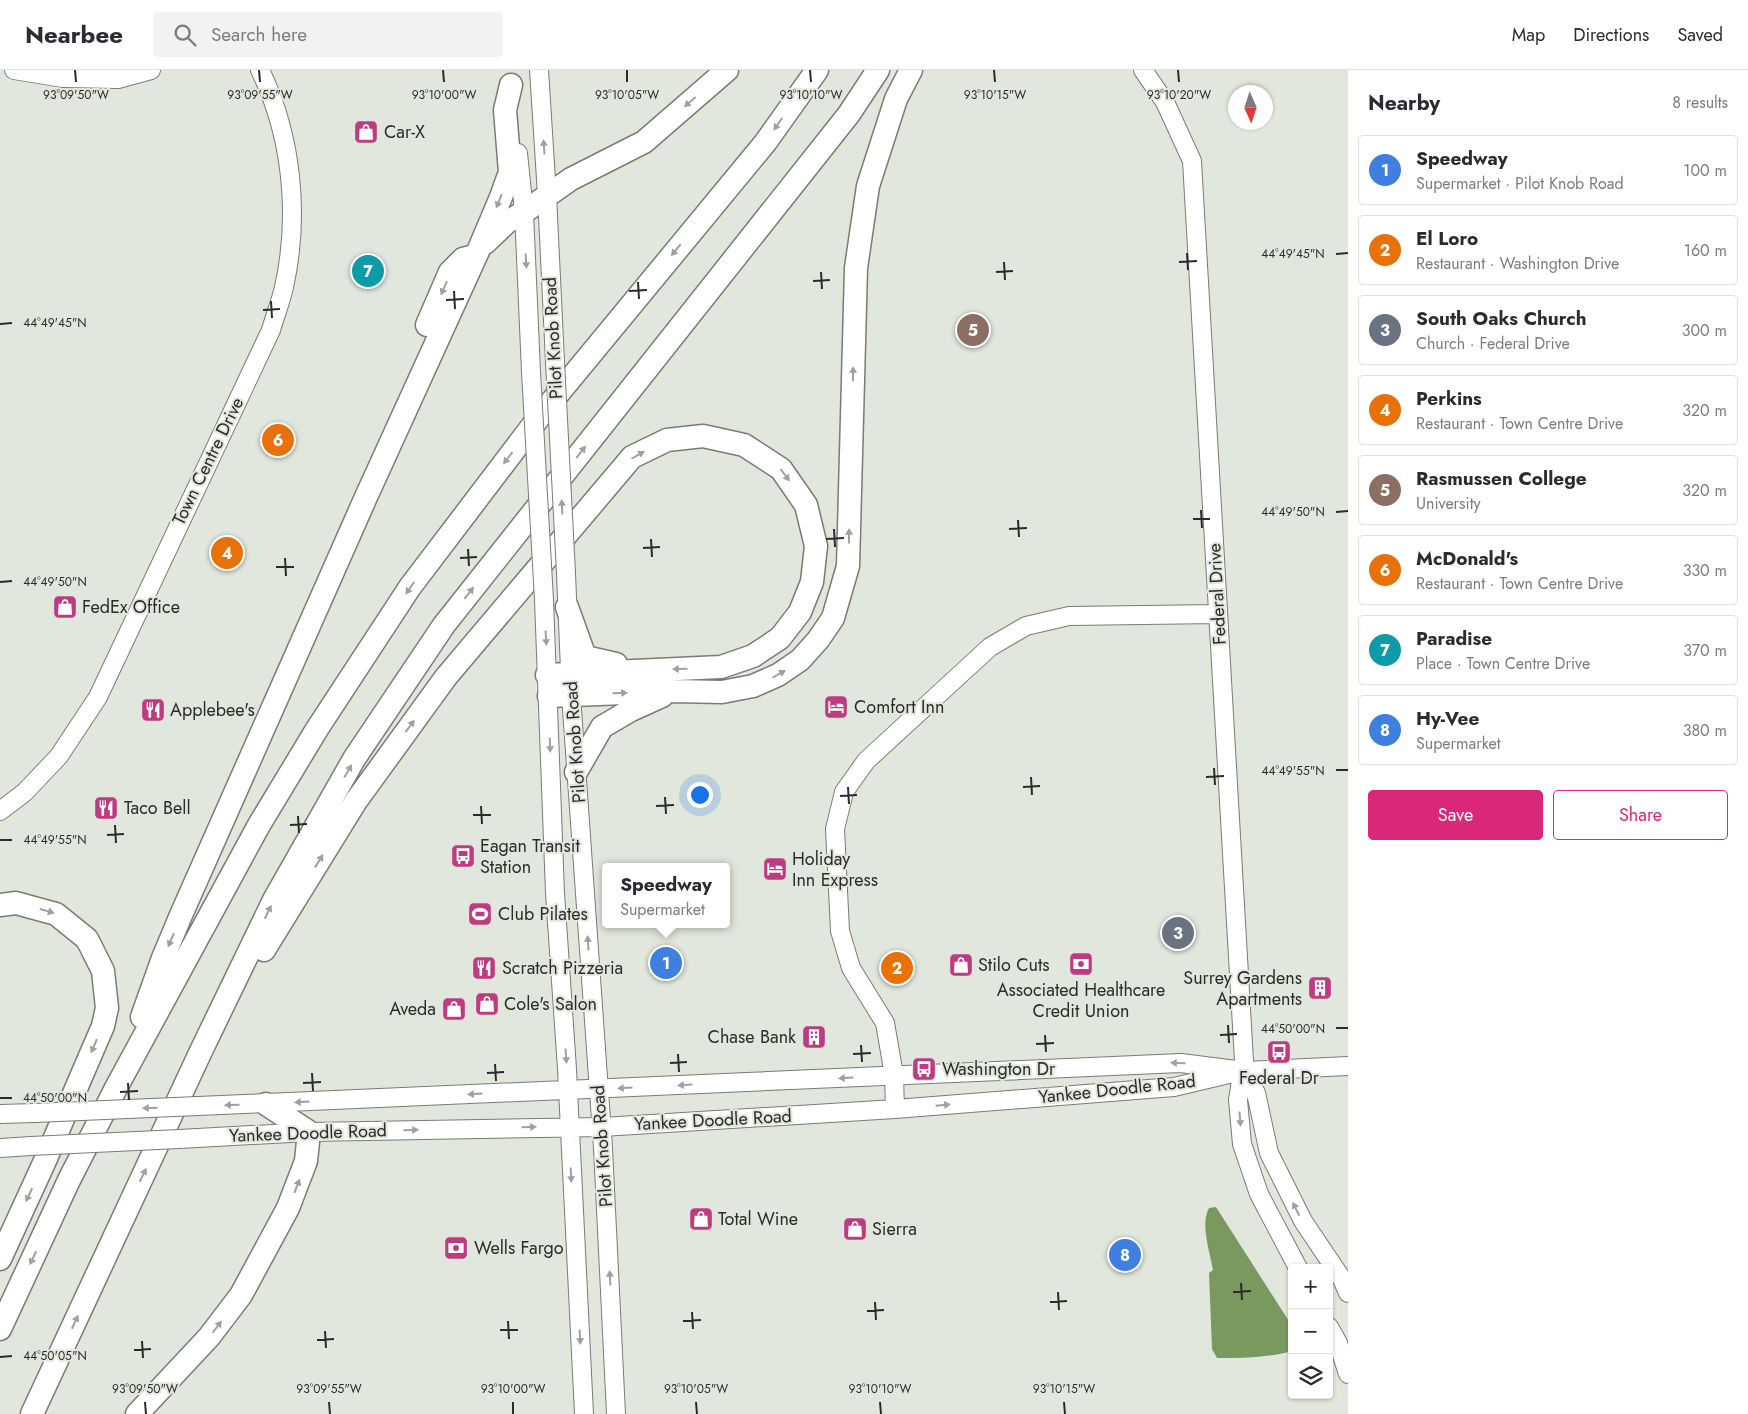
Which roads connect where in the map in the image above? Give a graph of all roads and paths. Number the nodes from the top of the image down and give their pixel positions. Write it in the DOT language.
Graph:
graph roads {
  1 [pos="14,70"];
  2 [pos="151,70"];
  3 [pos="260,70"];
  4 [pos="539,70"];
  5 [pos="727,70"];
  6 [pos="817,70"];
  7 [pos="878,70"];
  8 [pos="911,70"];
  9 [pos="1143,70"];
  10 [pos="41,72"];
  11 [pos="511,78"];
  12 [pos="547,196"];
  13 [pos="524,212"];
  14 [pos="478,252"];
  15 [pos="567,607"];
  16 [pos="1218,614"];
  17 [pos="648,671"];
  18 [pos="571,684"];
  19 [pos="548,686"];
  20 [pos="674,691"];
  21 [pos="576,772"];
  22 [pos="0,810"];
  23 [pos="0,905"];
  24 [pos="201,1051"];
  25 [pos="1348,1066"];
  26 [pos="1244,1071"];
  27 [pos="894,1075"];
  28 [pos="116,1088"];
  29 [pos="598,1090"];
  30 [pos="568,1091"];
  31 [pos="266,1104"];
  32 [pos="895,1109"];
  33 [pos="0,1114"];
  34 [pos="569,1126"];
  35 [pos="602,1127"];
  36 [pos="309,1132"];
  37 [pos="0,1148"];
  38 [pos="0,1259"];
  39 [pos="1296,1264"];
  40 [pos="1348,1293"];
  41 [pos="0,1330"];
  42 [pos="1333,1334"];
  43 [pos="1348,1374"];
  44 [pos="32,1414"];
  45 [pos="136,1414"];
  46 [pos="584,1414"];
  47 [pos="616,1414"];
  1 -- 10 [label="main road"];
  2 -- 10 [label="main road"];
  3 -- 22 [label="main road, Town Centre Drive"];
  12 -- 4 [label="main road, Pilot Knob Road, one-way"];
  5 -- 12 [label="highway, one-way"];
  6 -- 28 [label="highway, one-way"];
  24 -- 7 [label="highway, one-way"];
  20 -- 8 [label="highway, one-way"];
  9 -- 16 [label="main road, Federal Drive"];
  11 -- 13 [label="main road, Pilot Knob Road"];
  11 -- 14 [label="highway, one-way"];
  12 -- 13 [label="highway"];
  15 -- 12 [label="main road, Pilot Knob Road, one-way, bridge"];
  13 -- 14 [label="highway"];
  13 -- 19 [label="main road, Pilot Knob Road, one-way, bridge"];
  14 -- 28 [label="highway, one-way"];
  15 -- 17 [label="highway"];
  15 -- 18 [label="main road, Pilot Knob Road"];
  16 -- 26 [label="main road, Federal Drive"];
  16 -- 27 [label="main road"];
  17 -- 18 [label="highway"];
  24 -- 17 [label="highway, one-way"];
  18 -- 19 [label="highway"];
  18 -- 20 [label="highway, one-way"];
  18 -- 21 [label="main road, Pilot Knob Road"];
  19 -- 30 [label="main road, Pilot Knob Road, one-way"];
  20 -- 21 [label="highway"];
  29 -- 21 [label="main road, Pilot Knob Road, one-way"];
  23 -- 38 [label="highway, one-way"];
  44 -- 24 [label="highway, one-way"];
  25 -- 26 [label="main road, Yankee Doodle Road"];
  26 -- 27 [label="main road, Yankee Doodle Road, one-way"];
  32 -- 26 [label="main road, Yankee Doodle Road, one-way"];
  26 -- 39 [label="main road, one-way"];
  40 -- 26 [label="main road, one-way"];
  27 -- 29 [label="main road, Yankee Doodle Road, one-way"];
  27 -- 32 [label="main road"];
  28 -- 41 [label="highway, one-way"];
  29 -- 30 [label="main road, Yankee Doodle Road"];
  29 -- 35 [label="main road, Pilot Knob Road"];
  30 -- 31 [label="main road, Yankee Doodle Road, one-way"];
  30 -- 34 [label="main road, Pilot Knob Road"];
  31 -- 33 [label="main road, Yankee Doodle Road, one-way, bridge"];
  31 -- 36 [label="highway"];
  32 -- 35 [label="main road, Yankee Doodle Road"];
  34 -- 35 [label="main road, Yankee Doodle Road"];
  36 -- 34 [label="main road, Yankee Doodle Road, one-way"];
  34 -- 46 [label="main road, Pilot Knob Road, one-way"];
  47 -- 35 [label="main road, Pilot Knob Road, one-way"];
  36 -- 37 [label="main road, Yankee Doodle Road, bridge"];
  45 -- 36 [label="highway, one-way"];
  42 -- 43 [label="main road"];
}
